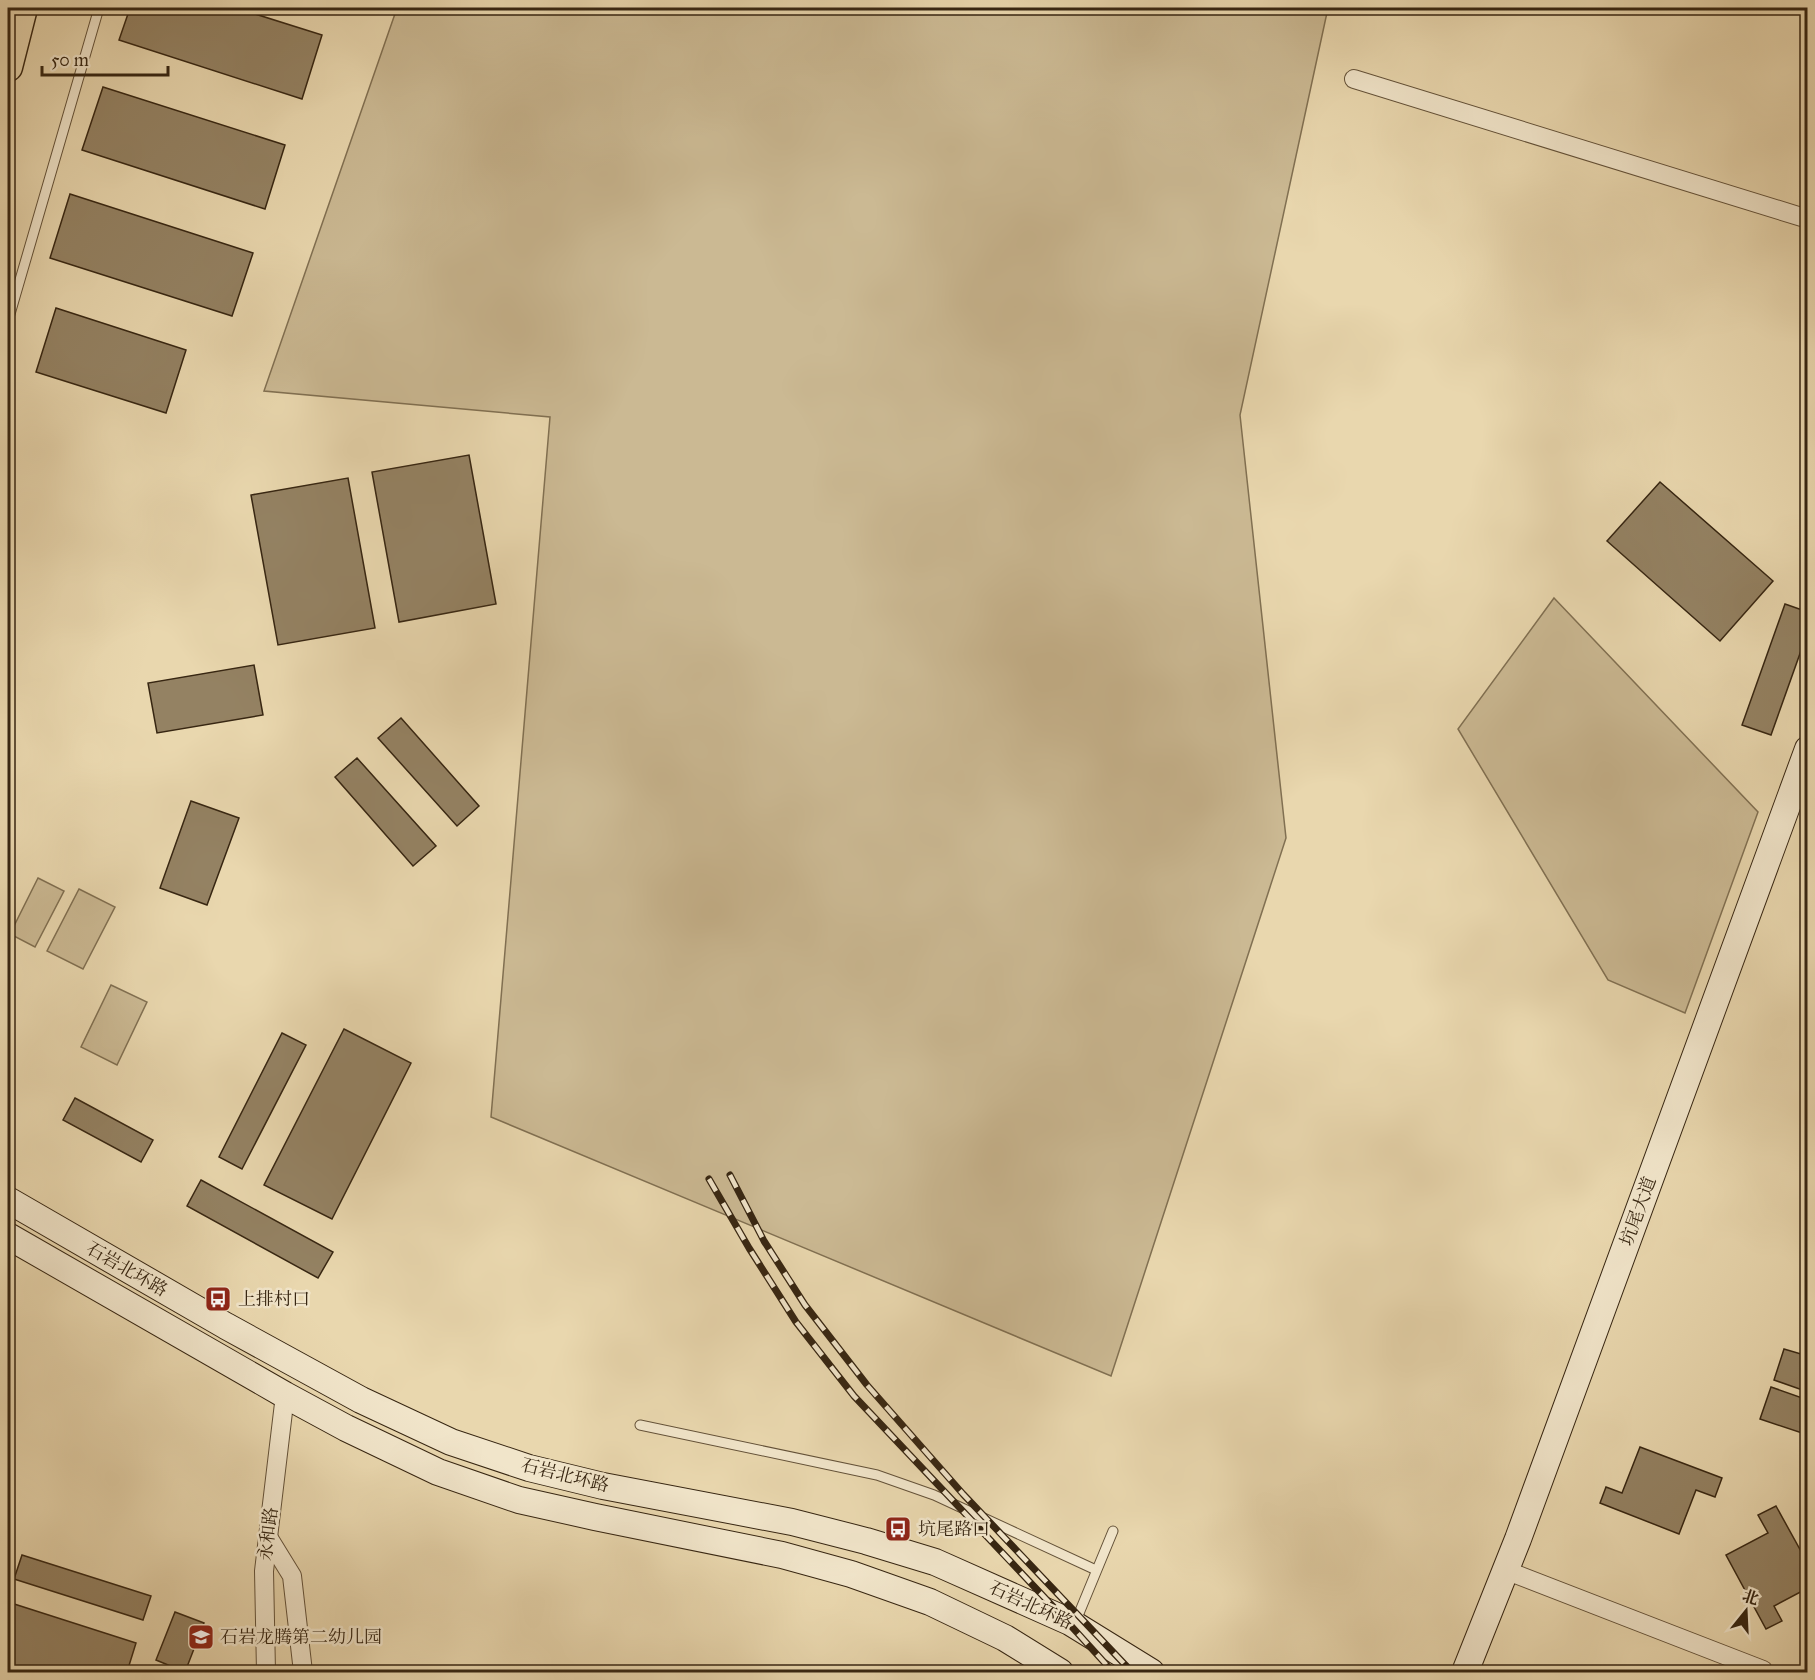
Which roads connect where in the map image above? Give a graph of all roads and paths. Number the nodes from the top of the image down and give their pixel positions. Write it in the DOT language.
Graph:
graph roads {
  1 [pos="23,8"];
  2 [pos="99,8"];
  3 [pos="8,67"];
  4 [pos="1354,79"];
  5 [pos="1808,219"];
  6 [pos="8,321"];
  7 [pos="1808,749"];
  8 [pos="8,1200"];
  9 [pos="8,1236"];
  10 [pos="285,1395"];
  11 [pos="640,1425"];
  12 [pos="1113,1531"];
  13 [pos="268,1537"];
  14 [pos="1096,1570"];
  15 [pos="1505,1570"];
  16 [pos="1074,1624"];
  17 [pos="1763,1670"];
  18 [pos="266,1672"];
  19 [pos="303,1672"];
  20 [pos="1060,1672"];
  21 [pos="1151,1672"];
  22 [pos="1465,1672"];
  1 -- 3 [label="main road"];
  2 -- 6 [label="lane"];
  4 -- 5 [label="street"];
  7 -- 15 [label="main road, 坑尾大道"];
  8 -- 16 [label="main road, 石岩北环路"];
  9 -- 10 [label="main road, 石岩北环路"];
  10 -- 13 [label="street, 永和路"];
  10 -- 20 [label="main road, 石岩北环路"];
  11 -- 14 [label="lane"];
  12 -- 14 [label="lane"];
  13 -- 18 [label="street, 永和路"];
  13 -- 19 [label="street"];
  14 -- 16 [label="lane"];
  15 -- 17 [label="street"];
  15 -- 22 [label="main road, 坑尾大道"];
  16 -- 21 [label="main road, 石岩北环路"];
}
